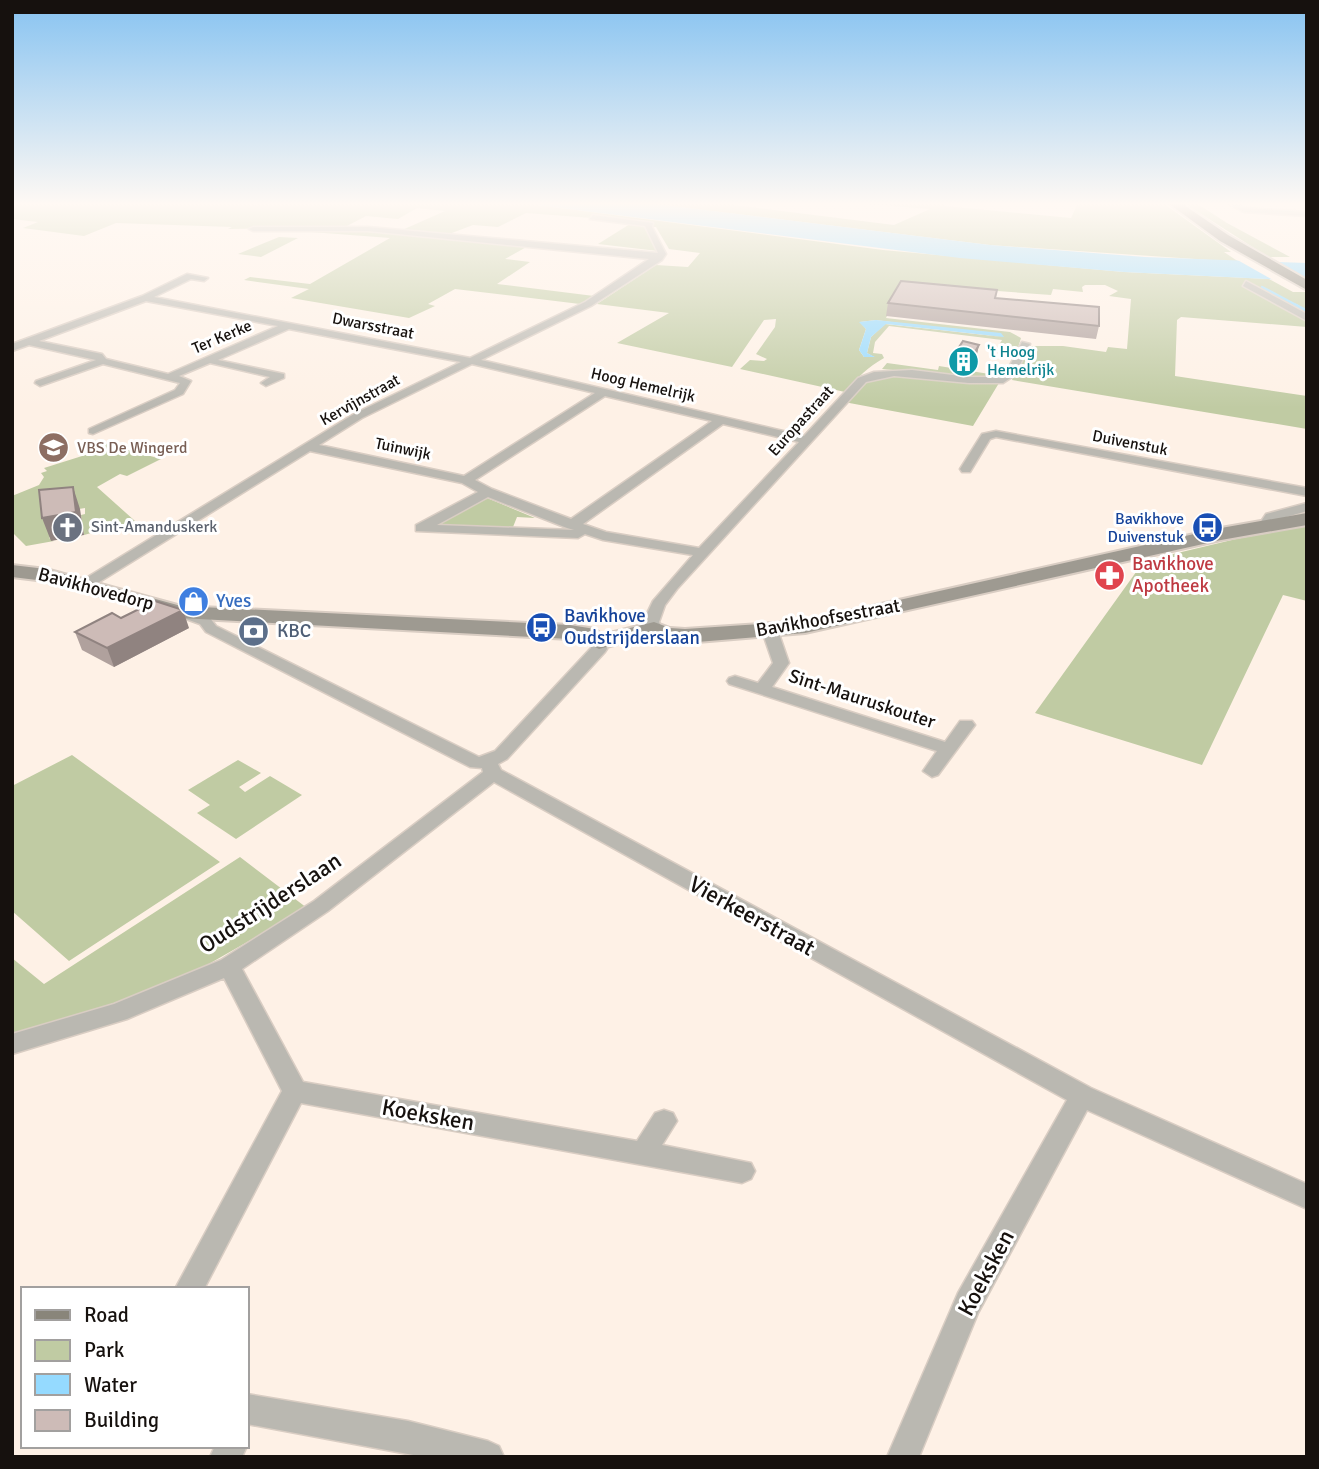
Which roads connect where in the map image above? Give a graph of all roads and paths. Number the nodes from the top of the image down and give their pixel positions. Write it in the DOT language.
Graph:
graph roads {
  1 [pos="638,272"];
  2 [pos="1282,272"];
  3 [pos="204,278"];
  4 [pos="1246,284"];
  5 [pos="1307,286"];
  6 [pos="145,298"];
  7 [pos="1307,318"];
  8 [pos="287,326"];
  9 [pos="29,341"];
  10 [pos="1025,344"];
  11 [pos="12,348"];
  12 [pos="102,361"];
  13 [pos="471,361"];
  14 [pos="214,362"];
  15 [pos="227,365"];
  16 [pos="169,377"];
  17 [pos="186,381"];
  18 [pos="40,383"];
  19 [pos="266,383"];
  20 [pos="604,392"];
  21 [pos="721,420"];
  22 [pos="93,431"];
  23 [pos="807,440"];
  24 [pos="310,447"];
  25 [pos="966,469"];
  26 [pos="466,480"];
  27 [pos="487,492"];
  28 [pos="1307,492"];
  29 [pos="1307,507"];
  30 [pos="1307,519"];
  31 [pos="572,525"];
  32 [pos="1265,526"];
  33 [pos="603,536"];
  34 [pos="703,553"];
  35 [pos="12,571"];
  36 [pos="83,586"];
  37 [pos="214,620"];
  38 [pos="654,628"];
  39 [pos="771,631"];
  40 [pos="599,642"];
  41 [pos="736,681"];
  42 [pos="762,689"];
  43 [pos="966,726"];
  44 [pos="949,749"];
  45 [pos="491,768"];
  46 [pos="932,771"];
  47 [pos="229,966"];
  48 [pos="12,1044"];
  49 [pos="295,1091"];
  50 [pos="1082,1096"];
  51 [pos="664,1121"];
  52 [pos="643,1153"];
  53 [pos="742,1171"];
  54 [pos="1307,1197"];
  55 [pos="190,1287"];
  56 [pos="248,1409"];
  57 [pos="488,1457"];
  58 [pos="903,1457"];
  1 -- 13 [label="street, Kervijnstraat"];
  2 -- 5 [label="main road"];
  3 -- 6 [label="street"];
  4 -- 7 [label="street"];
  6 -- 8 [label="street, Dwarsstraat"];
  6 -- 9 [label="street"];
  8 -- 13 [label="street, Dwarsstraat"];
  8 -- 16 [label="street, Ter Kerke"];
  9 -- 11 [label="street"];
  9 -- 12 [label="street, Ter Kerke"];
  10 -- 23 [label="street, Europastraat"];
  12 -- 16 [label="street, Ter Kerke"];
  12 -- 18 [label="street"];
  13 -- 20 [label="street, Hoog Hemelrijk"];
  13 -- 24 [label="street, Kervijnstraat"];
  14 -- 15 [label="street, Ter Kerke"];
  15 -- 17 [label="street, Ter Kerke"];
  15 -- 19 [label="street, Ter Kerke"];
  16 -- 17 [label="street, Ter Kerke"];
  17 -- 22 [label="street, Ter Kerke"];
  20 -- 21 [label="street, Hoog Hemelrijk"];
  20 -- 26 [label="street"];
  21 -- 23 [label="street, Hoog Hemelrijk"];
  21 -- 31 [label="street"];
  23 -- 34 [label="street, Europastraat"];
  24 -- 26 [label="street, Tuinwijk"];
  24 -- 36 [label="street, Kervijnstraat"];
  25 -- 28 [label="street, Duivenstuk"];
  26 -- 27 [label="street, Tuinwijk"];
  27 -- 31 [label="street, Tuinwijk"];
  27 -- 33 [label="street, Tuinwijk"];
  29 -- 32 [label="street, Bavikhoofsestraat"];
  30 -- 32 [label="street, Bavikhoofsestraat"];
  31 -- 33 [label="street, Tuinwijk"];
  32 -- 39 [label="street, Bavikhoofsestraat"];
  33 -- 34 [label="street, Tuinwijk"];
  34 -- 38 [label="street, Europastraat"];
  35 -- 36 [label="street, Bavikhovedorp"];
  36 -- 37 [label="street, Bavikhovedorp"];
  37 -- 40 [label="street"];
  37 -- 45 [label="street, Vierkeerstraat"];
  38 -- 39 [label="street, Bavikhoofsestraat"];
  38 -- 40 [label="street, Bavikhoofsestraat"];
  39 -- 42 [label="street, Sint-Mauruskouter"];
  40 -- 45 [label="street, Oudstrijderslaan"];
  41 -- 42 [label="street, Sint-Mauruskouter"];
  42 -- 44 [label="street, Sint-Mauruskouter"];
  43 -- 44 [label="street, Sint-Mauruskouter"];
  44 -- 46 [label="street, Sint-Mauruskouter"];
  45 -- 47 [label="street, Oudstrijderslaan"];
  45 -- 50 [label="street, Vierkeerstraat"];
  47 -- 48 [label="street, Oudstrijderslaan"];
  47 -- 49 [label="street"];
  49 -- 52 [label="street, Koeksken"];
  49 -- 55 [label="street"];
  50 -- 54 [label="street, Vierkeerstraat"];
  50 -- 58 [label="street, Koeksken"];
  51 -- 52 [label="street"];
  52 -- 53 [label="street, Koeksken"];
  56 -- 57 [label="street"];
}
